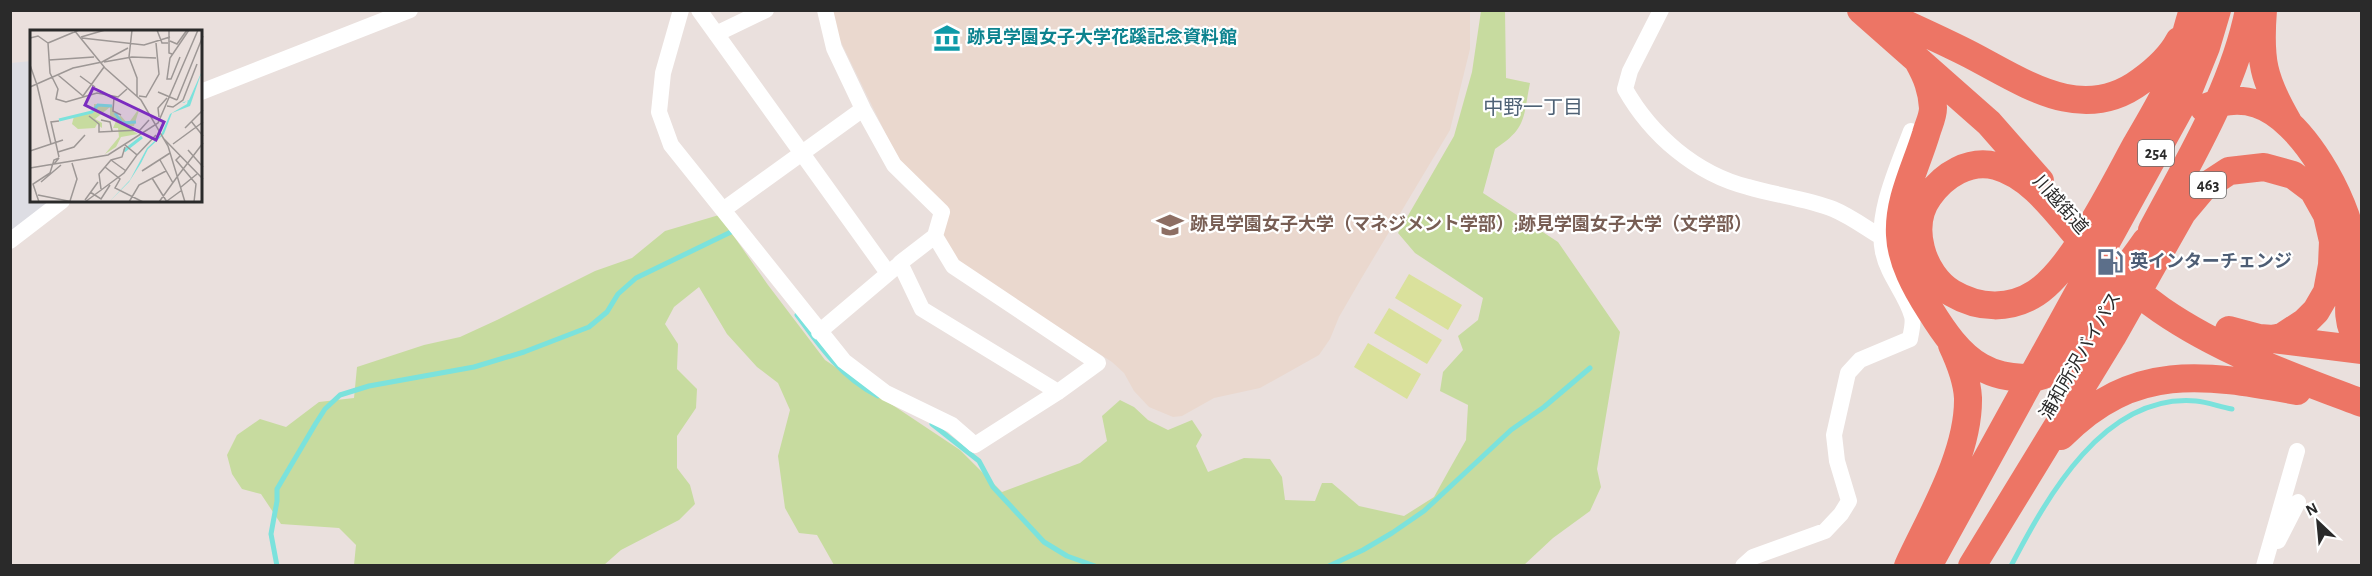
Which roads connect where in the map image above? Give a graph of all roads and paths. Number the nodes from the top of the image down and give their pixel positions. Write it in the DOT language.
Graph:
graph roads {
  1 [pos="410,10"];
  2 [pos="681,10"];
  3 [pos="699,10"];
  4 [pos="765,10"];
  5 [pos="825,10"];
  6 [pos="1661,10"];
  7 [pos="1861,10"];
  8 [pos="1873,10"];
  9 [pos="2217,10"];
  10 [pos="2249,10"];
  11 [pos="2263,10"];
  12 [pos="2191,16"];
  13 [pos="716,34"];
  14 [pos="1914,55"];
  15 [pos="202,92"];
  16 [pos="2218,103"];
  17 [pos="863,109"];
  18 [pos="2291,127"];
  19 [pos="1911,131"];
  20 [pos="800,154"];
  21 [pos="61,202"];
  22 [pos="2059,204"];
  23 [pos="723,210"];
  24 [pos="935,236"];
  25 [pos="1881,237"];
  26 [pos="10,241"];
  27 [pos="2146,241"];
  28 [pos="894,268"];
  29 [pos="2082,289"];
  30 [pos="2167,303"];
  31 [pos="2229,330"];
  32 [pos="819,332"];
  33 [pos="1950,339"];
  34 [pos="2273,339"];
  35 [pos="2361,348"];
  36 [pos="2320,374"];
  37 [pos="2032,378"];
  38 [pos="2361,382"];
  39 [pos="1058,392"];
  40 [pos="2361,393"];
  41 [pos="2361,406"];
  42 [pos="2297,451"];
  43 [pos="2030,475"];
  44 [pos="2298,502"];
  45 [pos="1743,566"];
  46 [pos="1908,566"];
  47 [pos="1928,566"];
  48 [pos="1960,566"];
  49 [pos="1972,566"];
  50 [pos="2265,566"];
  1 -- 15 [label="street"];
  2 -- 23 [label="street"];
  3 -- 13 [label="street"];
  4 -- 13 [label="street"];
  5 -- 17 [label="street"];
  6 -- 25 [label="street"];
  7 -- 14 [label="highway, 川越街道"];
  8 -- 12 [label="highway"];
  8 -- 22 [label="highway, 川越街道"];
  9 -- 29 [label="highway, 浦和所沢バイパス / 254"];
  10 -- 16 [label="highway, 浦和所沢バイパス / 254"];
  11 -- 18 [label="highway"];
  12 -- 22 [label="highway"];
  13 -- 20 [label="street"];
  14 -- 22 [label="highway, 川越街道"];
  14 -- 33 [label="highway"];
  16 -- 18 [label="highway"];
  16 -- 27 [label="highway, 浦和所沢バイパス / 254"];
  16 -- 29 [label="highway"];
  17 -- 20 [label="street"];
  17 -- 24 [label="street"];
  18 -- 35 [label="highway"];
  19 -- 25 [label="street"];
  20 -- 23 [label="street"];
  20 -- 28 [label="street"];
  21 -- 26 [label="street"];
  22 -- 30 [label="highway, 川越街道"];
  23 -- 32 [label="street"];
  24 -- 28 [label="street"];
  24 -- 39 [label="street"];
  25 -- 45 [label="street"];
  27 -- 37 [label="highway"];
  27 -- 48 [label="highway, 浦和所沢バイパス"];
  28 -- 32 [label="street"];
  28 -- 39 [label="street"];
  29 -- 37 [label="highway, 浦和所沢バイパス"];
  30 -- 31 [label="highway, 川越街道"];
  30 -- 36 [label="highway, 川越街道"];
  30 -- 41 [label="highway"];
  31 -- 34 [label="highway"];
  31 -- 36 [label="highway, 川越街道"];
  32 -- 39 [label="street"];
  33 -- 37 [label="highway"];
  33 -- 46 [label="highway"];
  34 -- 35 [label="highway"];
  34 -- 43 [label="highway, 463"];
  36 -- 38 [label="highway"];
  36 -- 40 [label="highway"];
  37 -- 47 [label="highway, 浦和所沢バイパス"];
  41 -- 43 [label="highway"];
  42 -- 50 [label="street"];
  43 -- 49 [label="highway"];
  44 -- 50 [label="street"];
}
